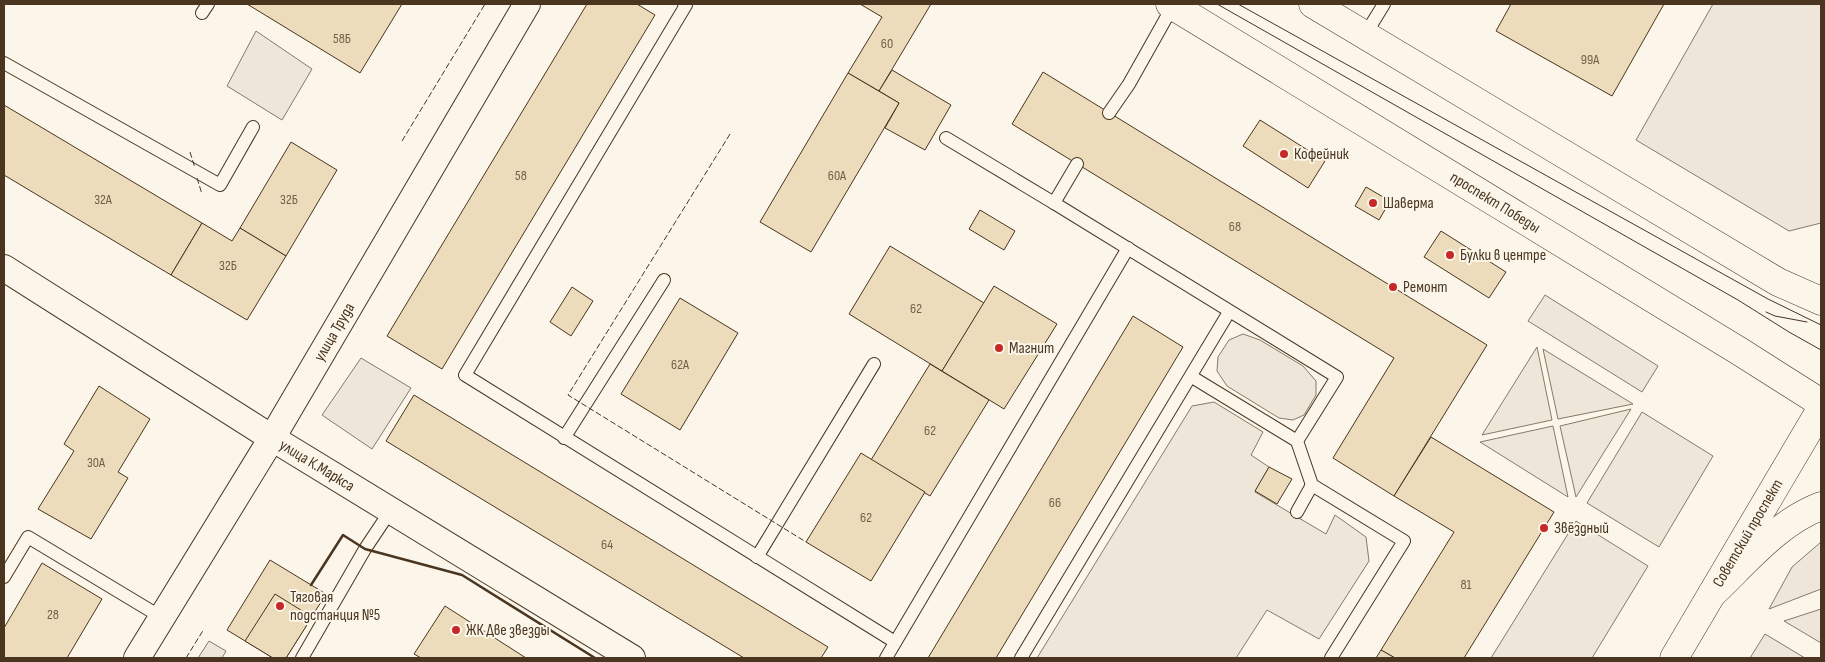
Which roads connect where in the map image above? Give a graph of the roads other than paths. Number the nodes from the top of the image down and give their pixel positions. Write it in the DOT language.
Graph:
graph roads {
  1 [pos="527,4"];
  2 [pos="684,4"];
  3 [pos="1172,4"];
  4 [pos="1313,4"];
  5 [pos="1384,4"];
  6 [pos="1365,36"];
  7 [pos="4,63"];
  8 [pos="1108,113"];
  9 [pos="253,127"];
  10 [pos="946,138"];
  11 [pos="1077,164"];
  12 [pos="1054,203"];
  13 [pos="1128,248"];
  14 [pos="4,268"];
  15 [pos="664,280"];
  16 [pos="1821,301"];
  17 [pos="1230,312"];
  18 [pos="874,364"];
  19 [pos="1192,377"];
  20 [pos="1821,403"];
  21 [pos="1821,409"];
  22 [pos="272,438"];
  23 [pos="564,438"];
  24 [pos="1297,440"];
  25 [pos="1312,485"];
  26 [pos="1821,506"];
  27 [pos="390,510"];
  28 [pos="1297,512"];
  29 [pos="757,556"];
  30 [pos="4,577"];
  31 [pos="1712,594"];
  32 [pos="161,617"];
  33 [pos="895,642"];
  34 [pos="137,658"];
  35 [pos="302,658"];
  36 [pos="632,658"];
  37 [pos="886,658"];
  38 [pos="1021,658"];
  39 [pos="1331,658"];
  40 [pos="1674,658"];
  1 -- 22 [label="street, улица Труда"];
  2 -- 23 [label="lane"];
  3 -- 8 [label="lane"];
  3 -- 20 [label="main road, проспект Победы"];
  4 -- 6 [label="main road"];
  5 -- 6 [label="lane"];
  6 -- 16 [label="main road"];
  7 -- 9 [label="lane"];
  10 -- 12 [label="lane"];
  11 -- 12 [label="lane"];
  12 -- 13 [label="lane"];
  13 -- 17 [label="lane"];
  13 -- 33 [label="lane"];
  14 -- 22 [label="street, улица К.Маркса"];
  15 -- 23 [label="lane"];
  17 -- 19 [label="lane"];
  17 -- 24 [label="lane"];
  18 -- 29 [label="lane"];
  19 -- 24 [label="lane"];
  19 -- 38 [label="lane"];
  21 -- 31 [label="main road, Советский проспект"];
  22 -- 27 [label="street, улица К.Маркса"];
  22 -- 32 [label="street, улица Труда"];
  23 -- 29 [label="lane"];
  24 -- 25 [label="lane"];
  25 -- 28 [label="lane"];
  25 -- 39 [label="lane"];
  26 -- 31 [label="main road"];
  27 -- 35 [label="lane"];
  27 -- 36 [label="street, улица К.Маркса"];
  29 -- 33 [label="lane"];
  30 -- 32 [label="lane"];
  31 -- 40 [label="main road, Советский проспект"];
  32 -- 34 [label="street, улица Труда"];
  33 -- 37 [label="lane"];
}
